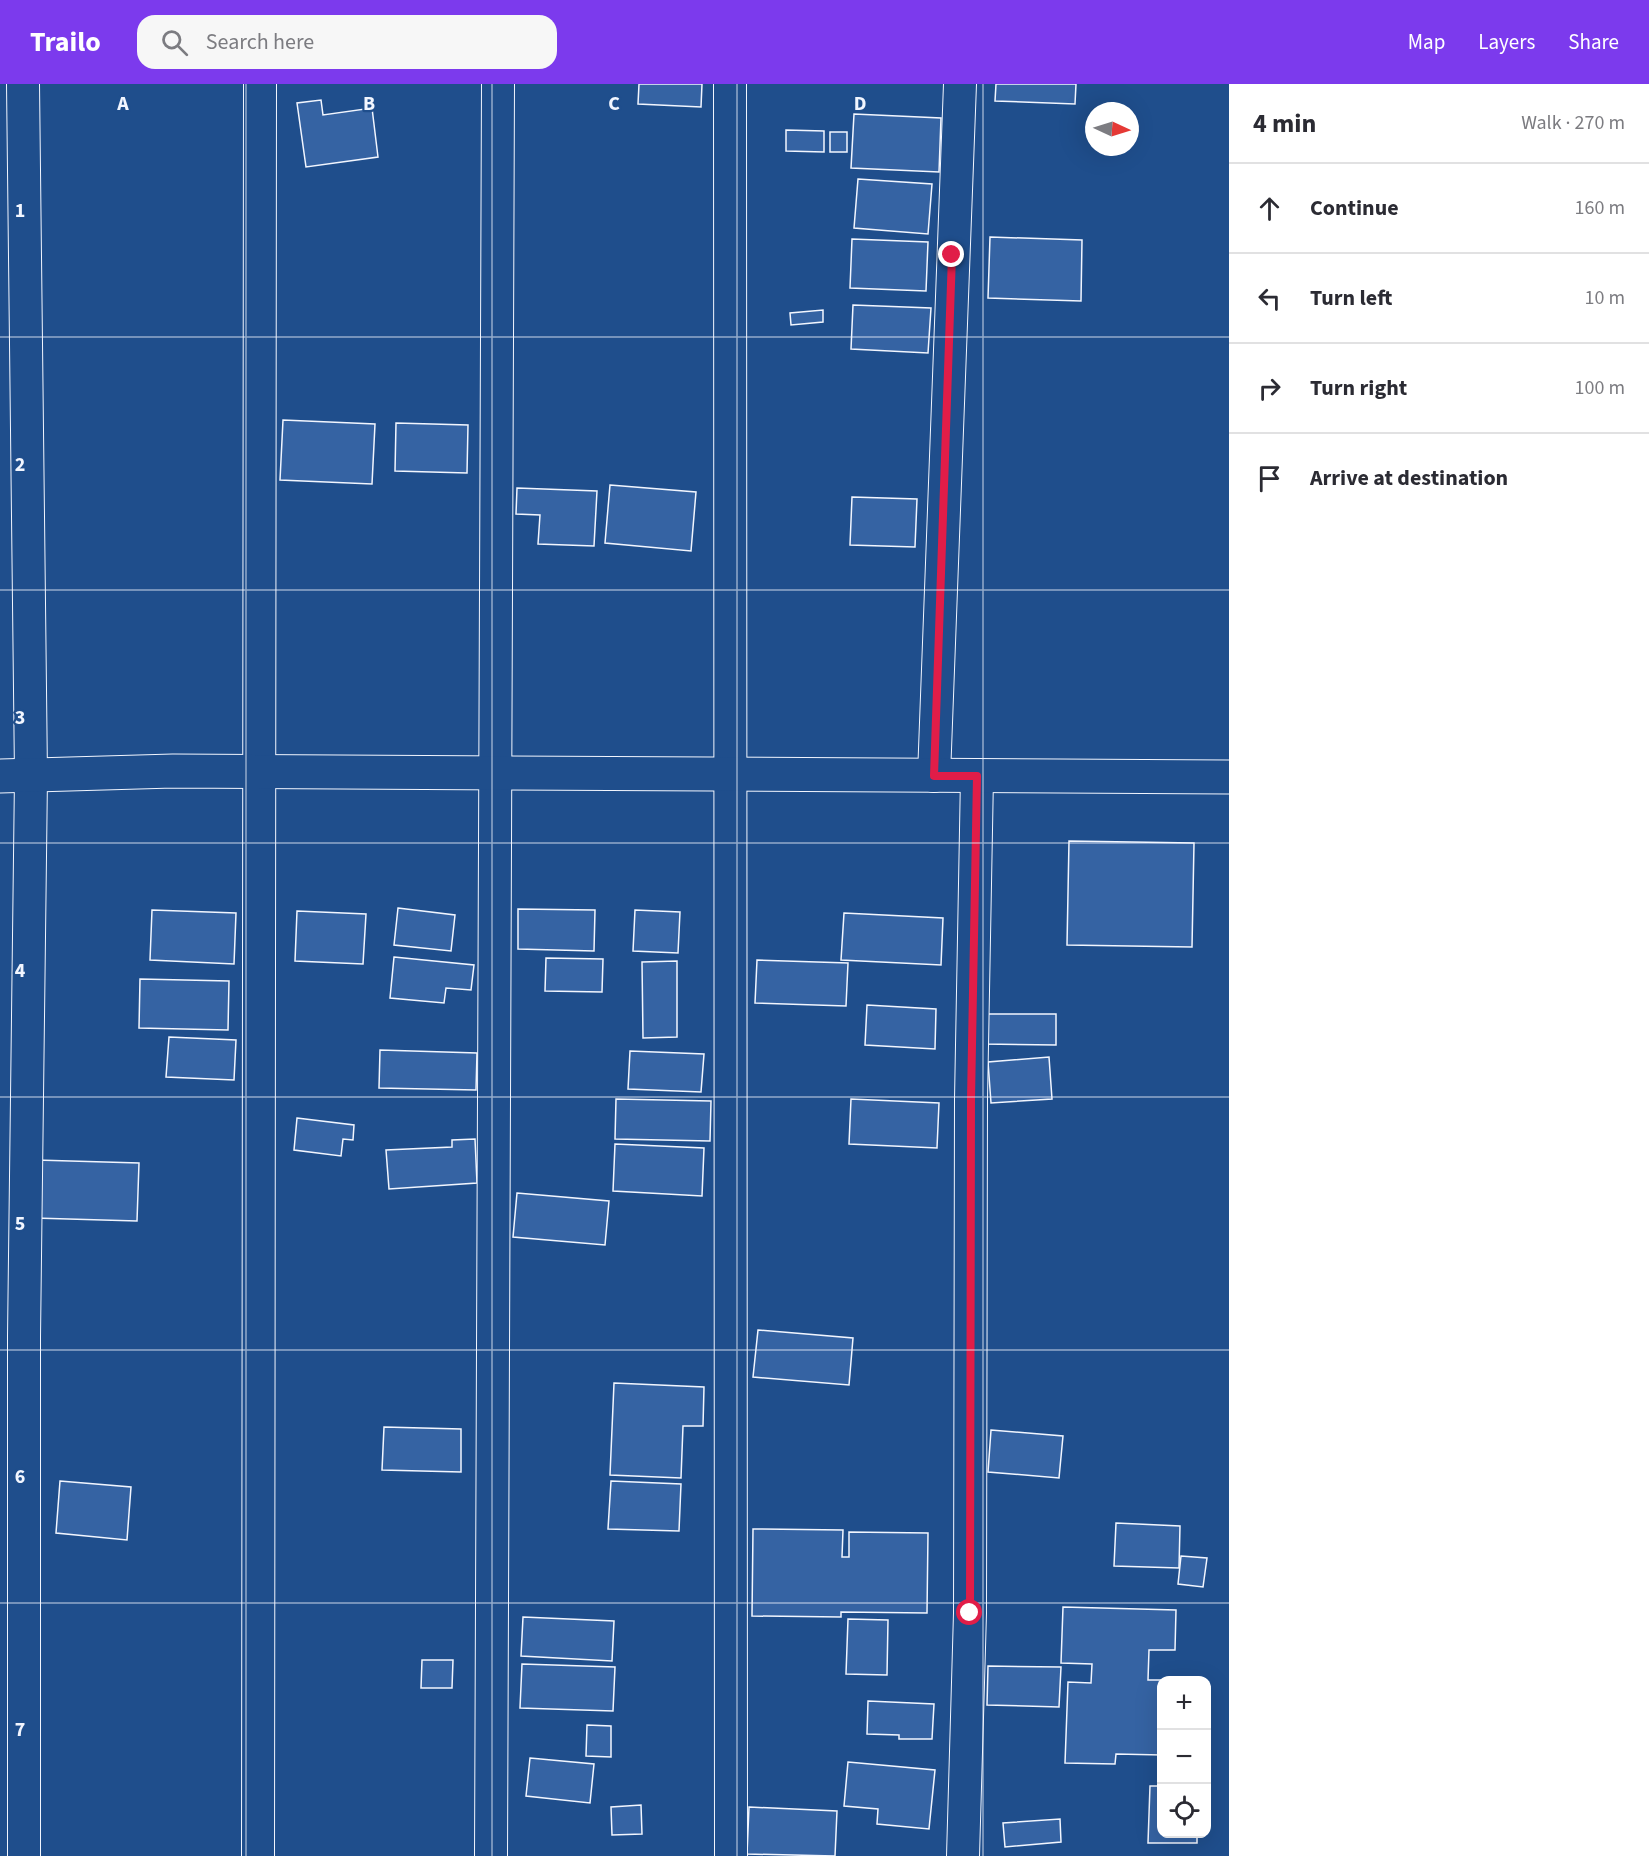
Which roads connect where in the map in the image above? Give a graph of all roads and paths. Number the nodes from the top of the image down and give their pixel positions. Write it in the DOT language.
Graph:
graph roads {
  1 [pos="23,84"];
  2 [pos="260,84"];
  3 [pos="498,84"];
  4 [pos="730,84"];
  5 [pos="960,84"];
  6 [pos="259,772"];
  7 [pos="496,774"];
  8 [pos="730,775"];
  9 [pos="16,776"];
  10 [pos="934,776"];
  11 [pos="977,776"];
  12 [pos="1229,777"];
  13 [pos="24,1856"];
  14 [pos="258,1856"];
  15 [pos="491,1856"];
  16 [pos="730,1856"];
  17 [pos="963,1856"];
  1 -- 9 [label="street"];
  2 -- 6 [label="street"];
  3 -- 7 [label="street"];
  4 -- 8 [label="street"];
  5 -- 10 [label="street"];
  6 -- 7 [label="street"];
  6 -- 9 [label="street"];
  6 -- 14 [label="street"];
  7 -- 8 [label="street"];
  7 -- 15 [label="street"];
  8 -- 10 [label="street"];
  8 -- 16 [label="street"];
  9 -- 13 [label="street"];
  10 -- 11 [label="street"];
  11 -- 12 [label="street"];
  11 -- 17 [label="street"];
}
